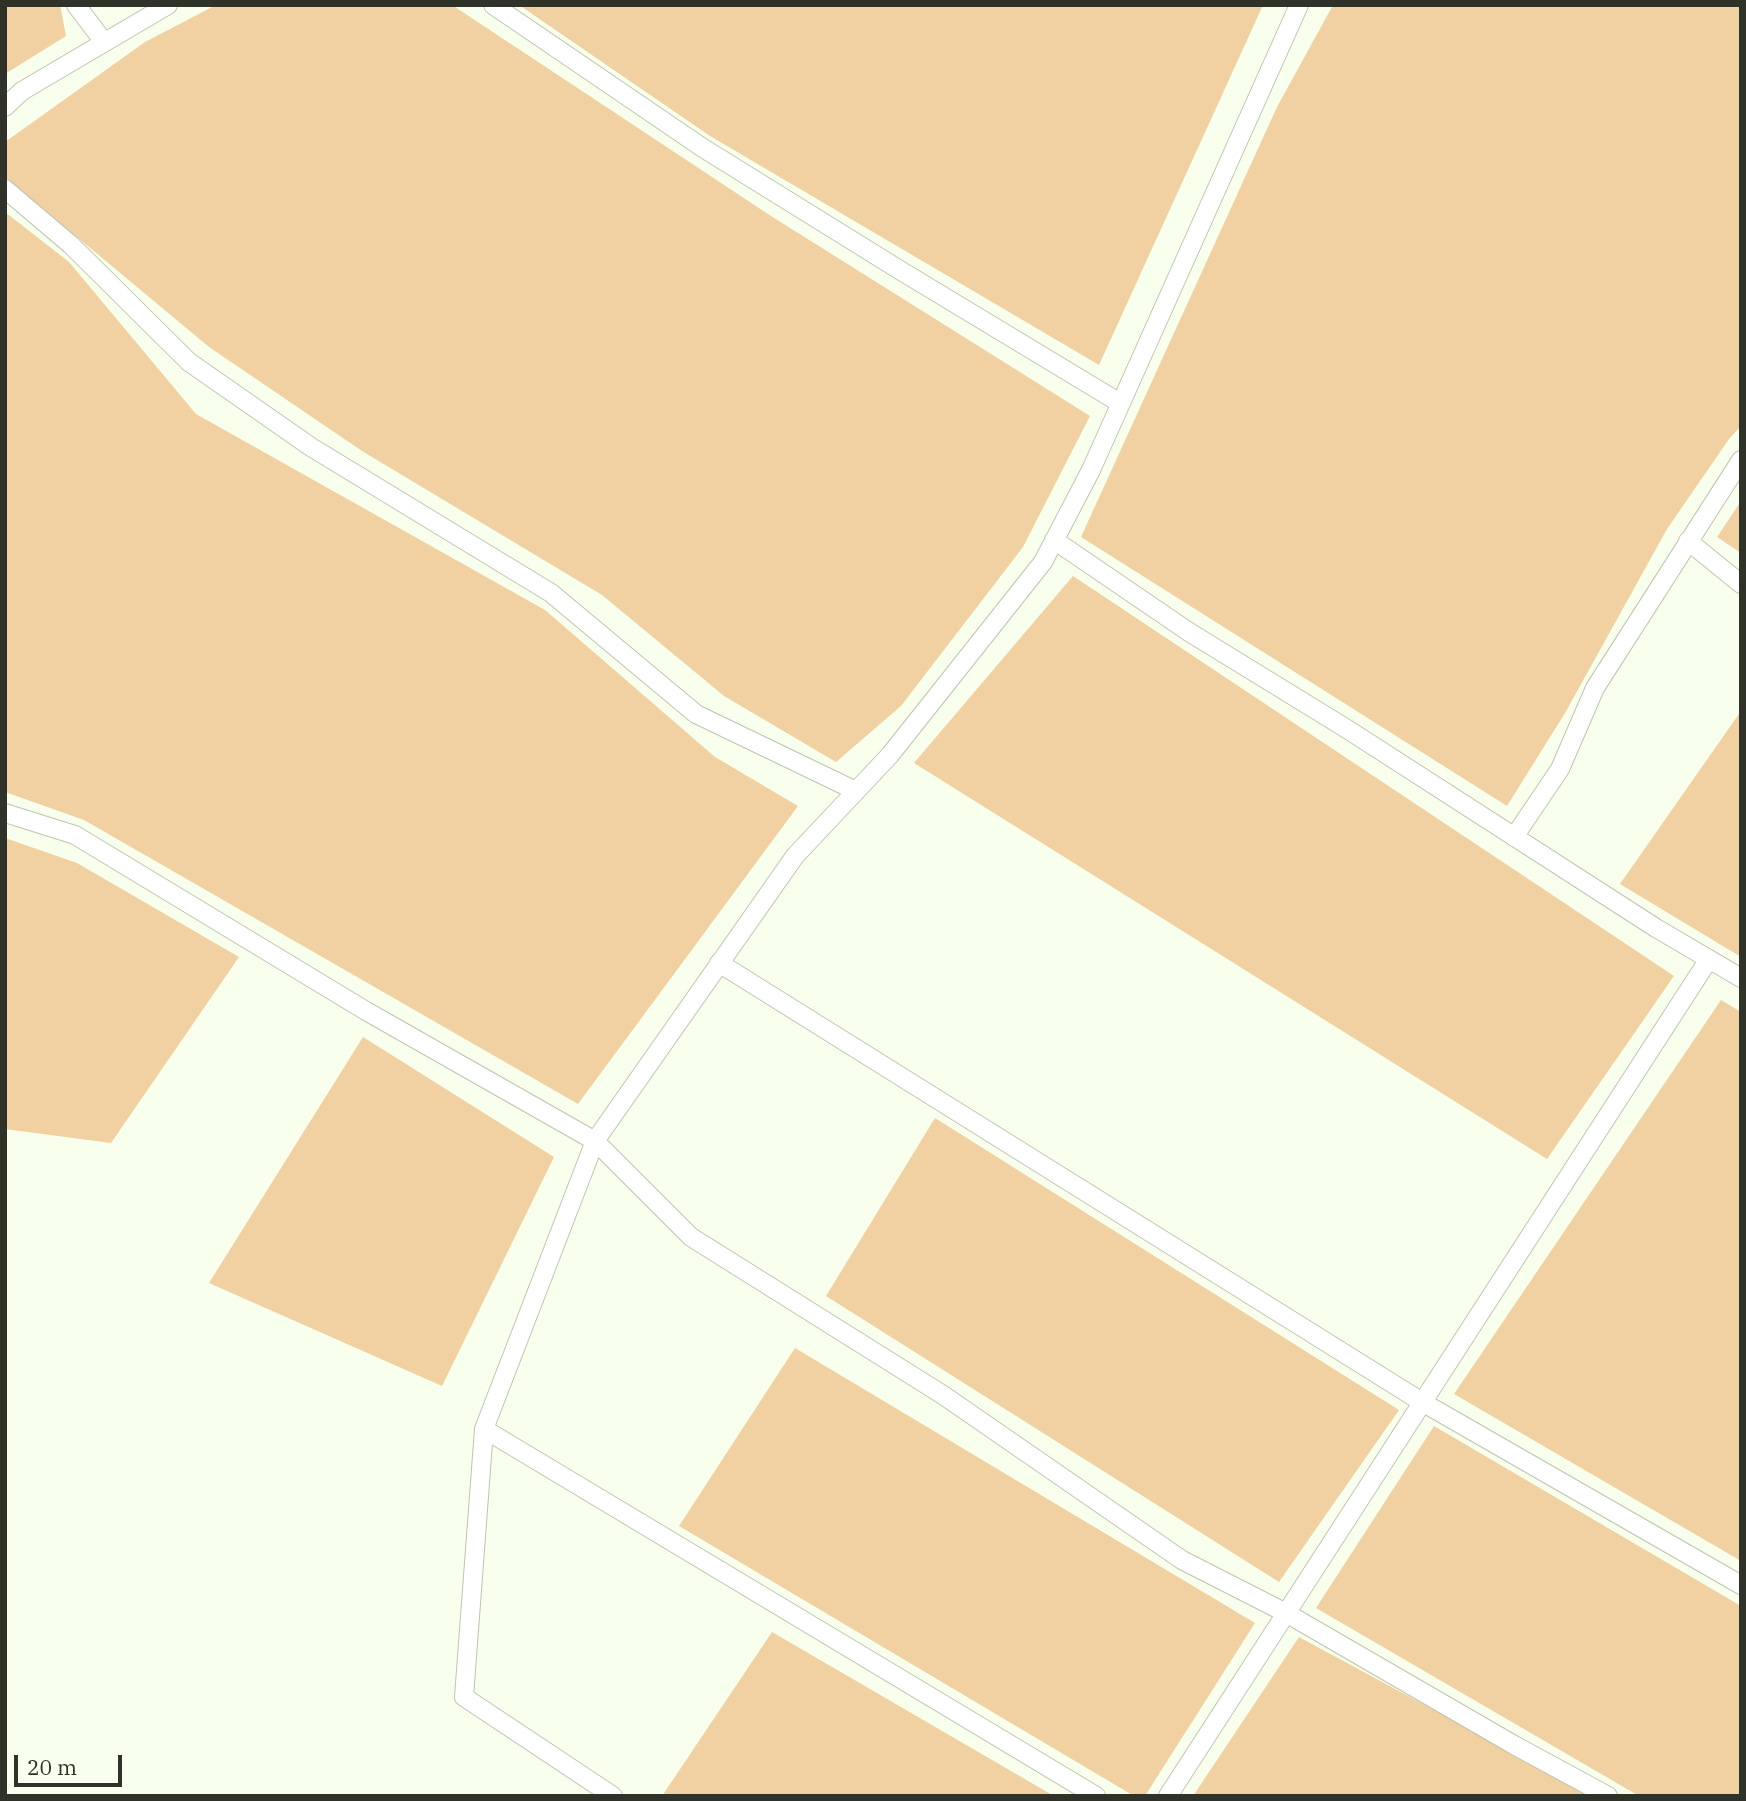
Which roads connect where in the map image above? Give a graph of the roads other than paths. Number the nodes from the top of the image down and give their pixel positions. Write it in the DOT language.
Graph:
graph roads {
  1 [pos="76,5"];
  2 [pos="168,5"];
  3 [pos="493,5"];
  4 [pos="1299,5"];
  5 [pos="104,43"];
  6 [pos="5,107"];
  7 [pos="5,189"];
  8 [pos="1120,403"];
  9 [pos="1741,460"];
  10 [pos="1054,540"];
  11 [pos="1688,541"];
  12 [pos="1741,584"];
  13 [pos="856,791"];
  14 [pos="5,813"];
  15 [pos="1514,836"];
  16 [pos="1709,959"];
  17 [pos="719,963"];
  18 [pos="1741,978"];
  19 [pos="595,1141"];
  20 [pos="1423,1402"];
  21 [pos="484,1429"];
  22 [pos="1741,1585"];
  23 [pos="1286,1613"];
  24 [pos="613,1796"];
  25 [pos="1096,1796"];
  26 [pos="1168,1796"];
  27 [pos="1608,1796"];
  1 -- 5 [label="lane"];
  2 -- 5 [label="lane"];
  3 -- 8 [label="lane"];
  4 -- 8 [label="lane"];
  5 -- 6 [label="lane"];
  7 -- 13 [label="lane"];
  8 -- 10 [label="lane"];
  9 -- 11 [label="lane"];
  10 -- 13 [label="lane"];
  10 -- 15 [label="lane"];
  11 -- 12 [label="lane"];
  11 -- 15 [label="lane"];
  13 -- 17 [label="lane"];
  14 -- 19 [label="lane"];
  15 -- 16 [label="lane"];
  16 -- 18 [label="lane"];
  16 -- 20 [label="lane"];
  17 -- 19 [label="lane"];
  17 -- 20 [label="lane"];
  19 -- 21 [label="lane"];
  19 -- 23 [label="lane"];
  20 -- 22 [label="lane"];
  20 -- 23 [label="lane"];
  21 -- 24 [label="lane"];
  21 -- 25 [label="lane"];
  23 -- 26 [label="lane"];
  23 -- 27 [label="lane"];
}
